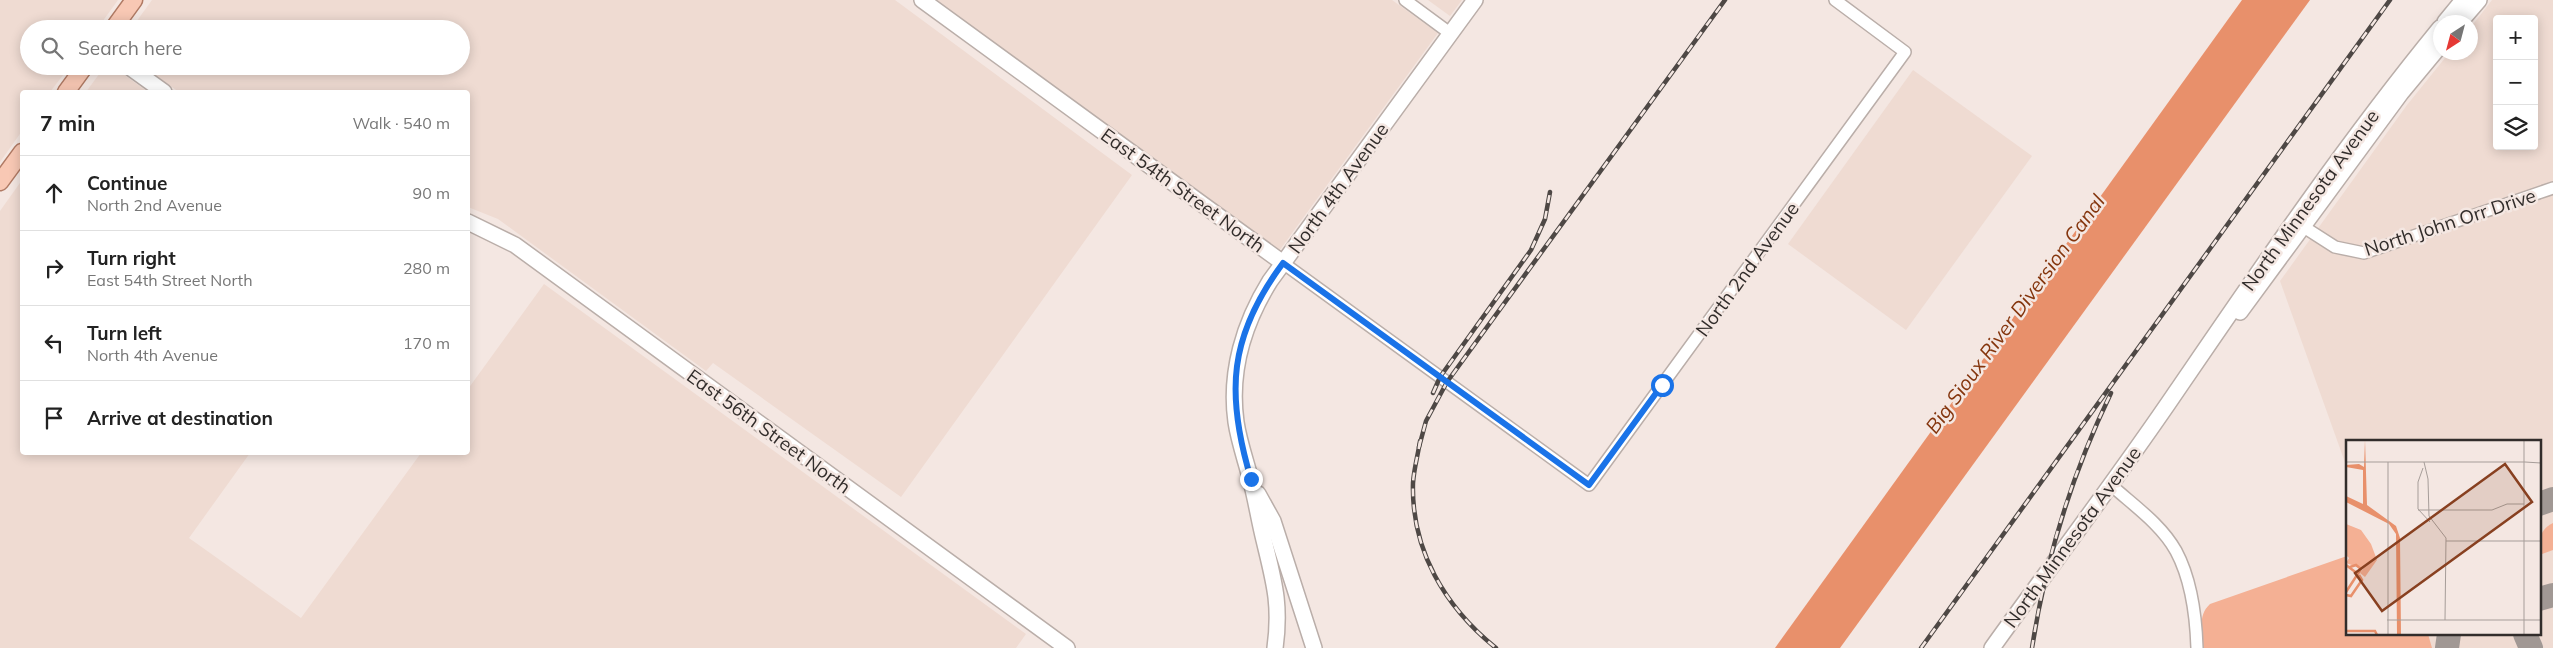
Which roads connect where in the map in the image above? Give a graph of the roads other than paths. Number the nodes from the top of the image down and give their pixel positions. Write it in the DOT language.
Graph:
graph roads {
  1 [pos="134,0"];
  2 [pos="922,0"];
  3 [pos="1405,0"];
  4 [pos="1475,0"];
  5 [pos="1835,0"];
  6 [pos="2464,0"];
  7 [pos="2479,0"];
  8 [pos="2451,15"];
  9 [pos="2466,15"];
  10 [pos="119,20"];
  11 [pos="1451,34"];
  12 [pos="2433,37"];
  13 [pos="2433,55"];
  14 [pos="78,75"];
  15 [pos="140,75"];
  16 [pos="67,90"];
  17 [pos="161,90"];
  18 [pos="20,155"];
  19 [pos="0,182"];
  20 [pos="2553,188"];
  21 [pos="470,223"];
  22 [pos="2299,224"];
  23 [pos="1283,263"];
  24 [pos="1251,479"];
  25 [pos="1589,485"];
  26 [pos="2111,485"];
  27 [pos="1067,648"];
  28 [pos="1275,648"];
  29 [pos="1314,648"];
  30 [pos="1992,648"];
  31 [pos="2196,648"];
  1 -- 10 [label="main road"];
  2 -- 23 [label="street, East 54th Street North"];
  3 -- 11 [label="street"];
  4 -- 11 [label="street, North 4th Avenue"];
  5 -- 25 [label="street, North 2nd Avenue"];
  6 -- 8 [label="street"];
  7 -- 9 [label="street"];
  11 -- 23 [label="street, North 4th Avenue"];
  12 -- 22 [label="street, North Minnesota Avenue"];
  13 -- 22 [label="street, North Minnesota Avenue"];
  14 -- 16 [label="main road"];
  15 -- 17 [label="street"];
  18 -- 19 [label="main road"];
  20 -- 22 [label="street, North John Orr Drive"];
  21 -- 27 [label="street, East 56th Street North"];
  22 -- 26 [label="street, North Minnesota Avenue"];
  23 -- 24 [label="street, North 4th Avenue"];
  23 -- 25 [label="street, East 54th Street North"];
  24 -- 28 [label="street, North 4th Avenue"];
  24 -- 29 [label="street, North 4th Avenue"];
  26 -- 30 [label="street, North Minnesota Avenue"];
  26 -- 31 [label="street"];
}
